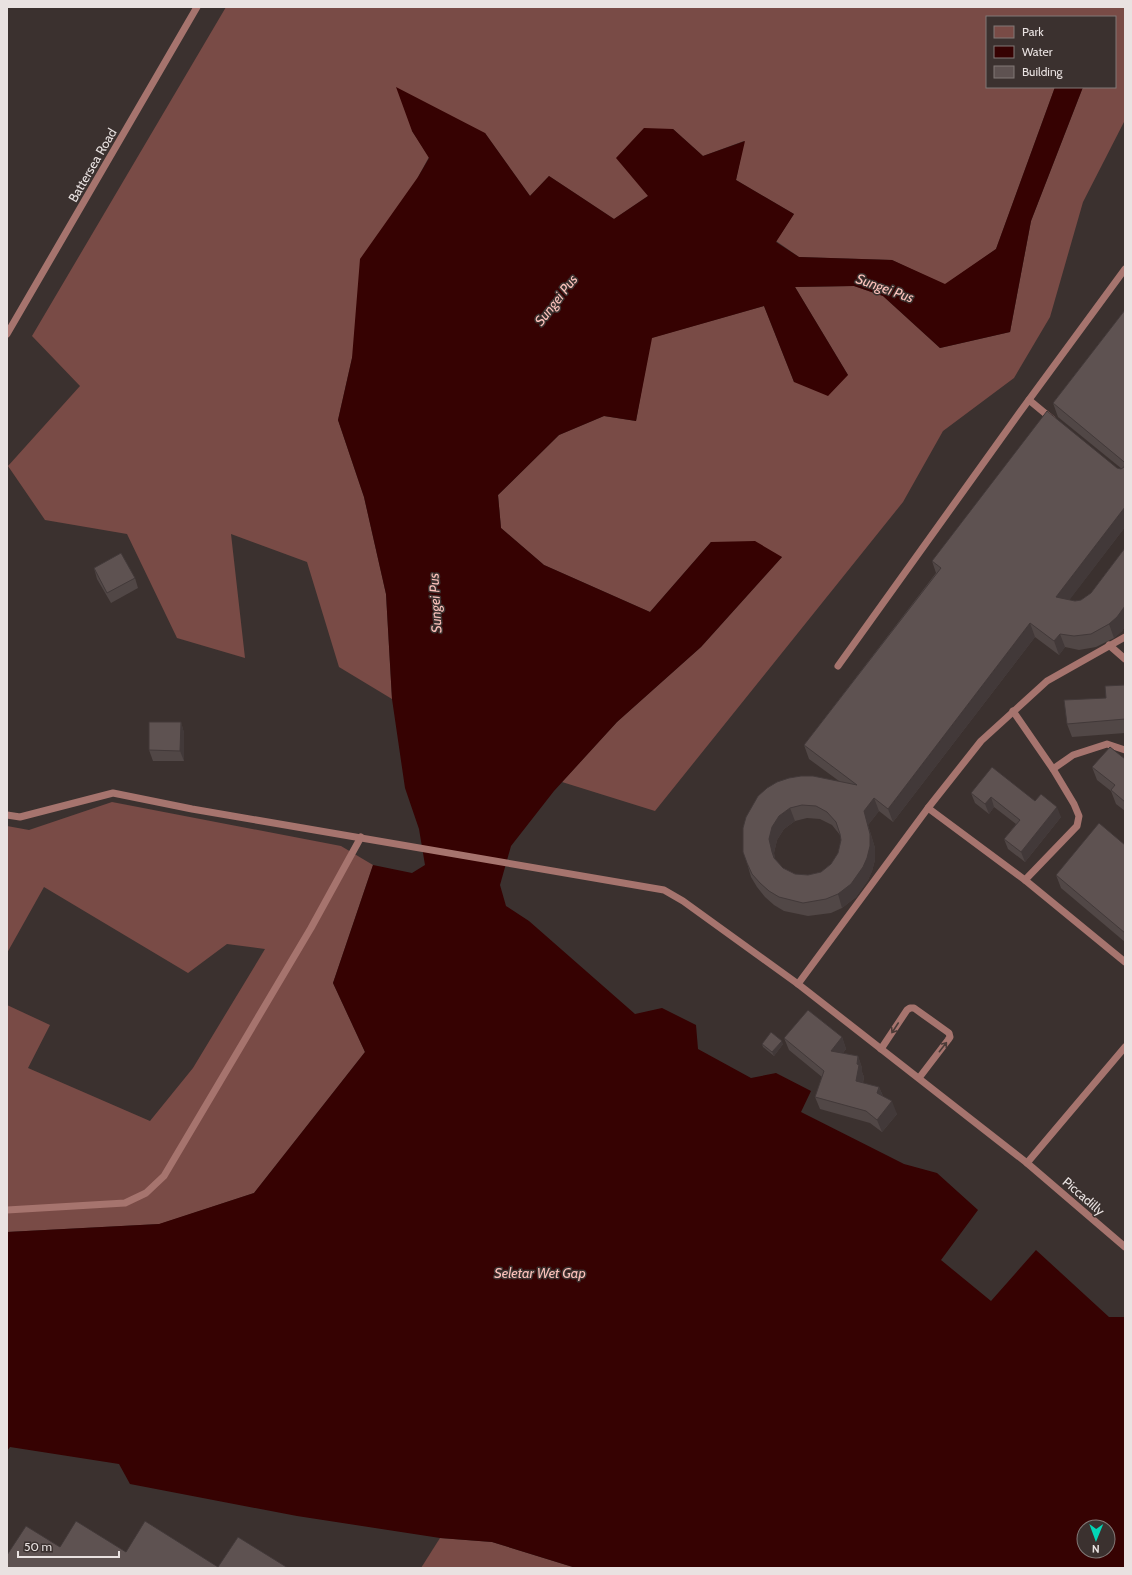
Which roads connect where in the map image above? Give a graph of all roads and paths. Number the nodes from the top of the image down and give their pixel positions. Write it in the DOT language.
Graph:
graph roads {
  1 [pos="197,7"];
  2 [pos="1125,269"];
  3 [pos="7,334"];
  4 [pos="1029,400"];
  5 [pos="1059,424"];
  6 [pos="1125,637"];
  7 [pos="1109,645"];
  8 [pos="1125,659"];
  9 [pos="838,666"];
  10 [pos="1013,711"];
  11 [pos="1125,750"];
  12 [pos="1053,769"];
  13 [pos="928,808"];
  14 [pos="7,815"];
  15 [pos="361,837"];
  16 [pos="1025,880"];
  17 [pos="1125,962"];
  18 [pos="798,984"];
  19 [pos="1125,1047"];
  20 [pos="881,1049"];
  21 [pos="919,1078"];
  22 [pos="1027,1163"];
  23 [pos="7,1210"];
  24 [pos="1125,1248"];
  1 -- 3 [label="lane, Battersea Road"];
  2 -- 4 [label="lane"];
  4 -- 5 [label="lane"];
  4 -- 9 [label="lane"];
  6 -- 7 [label="lane"];
  7 -- 8 [label="lane"];
  7 -- 10 [label="lane"];
  10 -- 12 [label="lane"];
  10 -- 13 [label="lane"];
  11 -- 12 [label="lane"];
  12 -- 16 [label="lane"];
  13 -- 16 [label="lane"];
  13 -- 18 [label="lane"];
  14 -- 15 [label="lane, Piccadilly"];
  15 -- 18 [label="lane, Piccadilly"];
  15 -- 23 [label="lane"];
  16 -- 17 [label="lane"];
  18 -- 20 [label="lane, Piccadilly"];
  19 -- 22 [label="lane"];
  20 -- 21 [label="lane, Piccadilly"];
  21 -- 20 [label="lane, one-way"];
  21 -- 22 [label="lane, Piccadilly"];
  22 -- 24 [label="lane, Piccadilly"];
}
